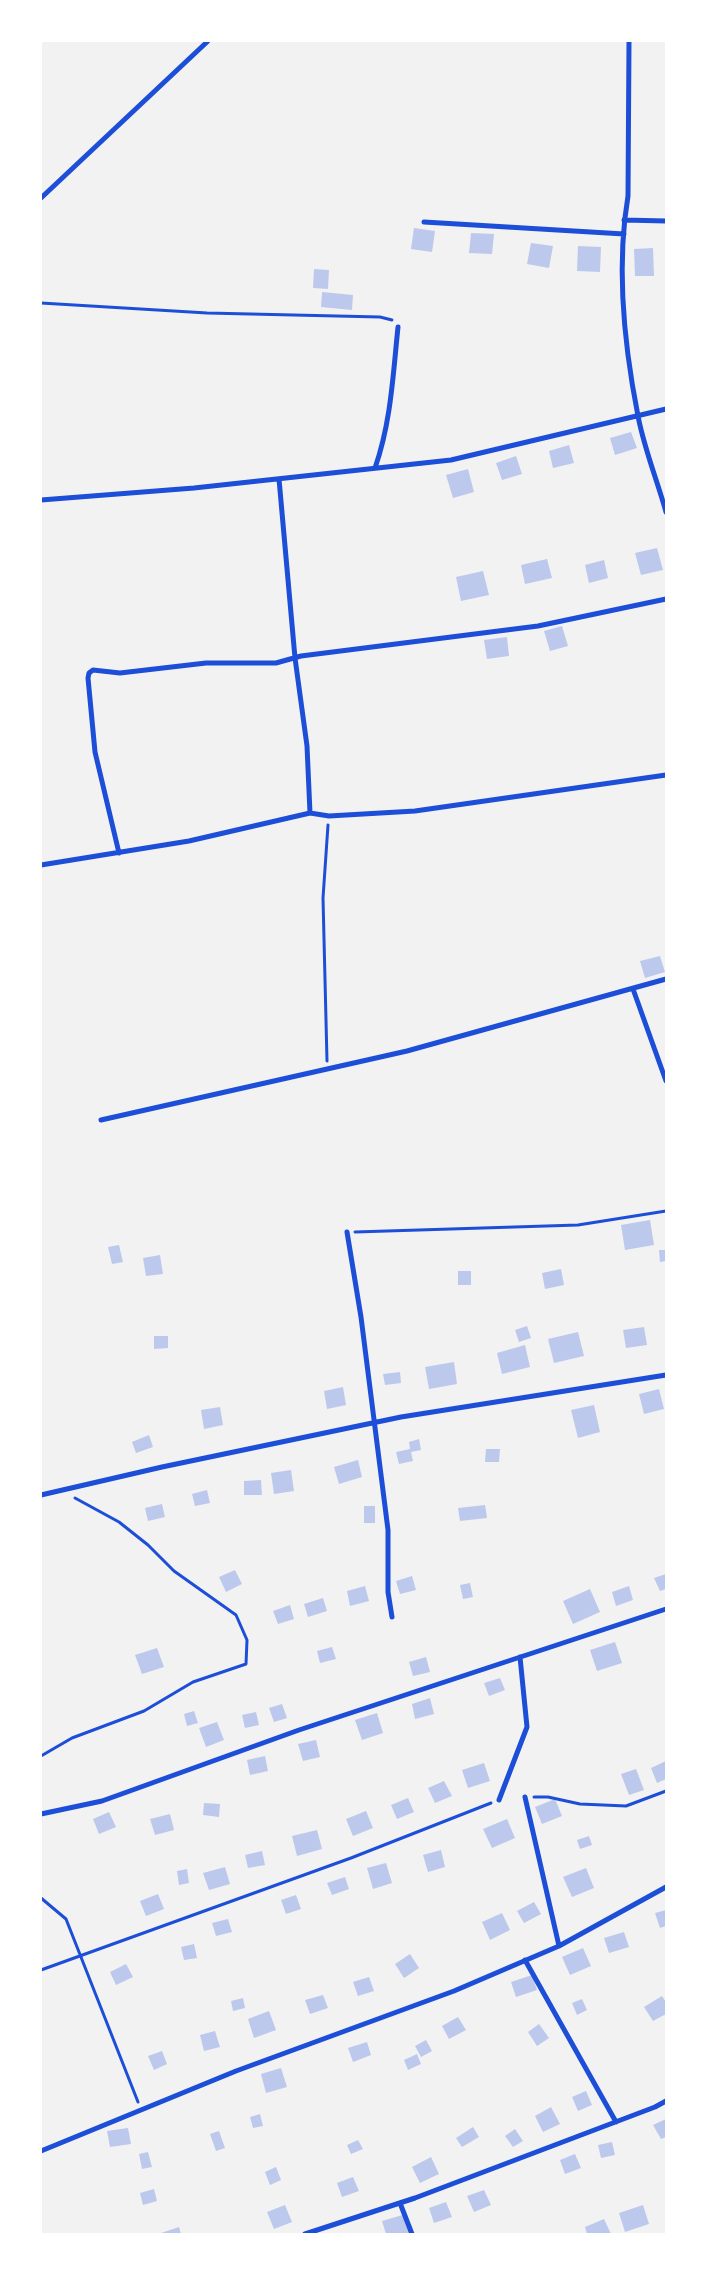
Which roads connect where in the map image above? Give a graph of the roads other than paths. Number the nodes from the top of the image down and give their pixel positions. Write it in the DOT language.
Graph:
graph roads {
  1 [pos="208,41"];
  2 [pos="628,41"];
  3 [pos="41,198"];
  4 [pos="624,220"];
  5 [pos="666,221"];
  6 [pos="424,222"];
  7 [pos="624,234"];
  8 [pos="398,327"];
  9 [pos="666,410"];
  10 [pos="638,417"];
  11 [pos="375,468"];
  12 [pos="279,479"];
  13 [pos="41,500"];
  14 [pos="666,512"];
  15 [pos="666,599"];
  16 [pos="295,658"];
  17 [pos="666,776"];
  18 [pos="310,813"];
  19 [pos="119,853"];
  20 [pos="41,865"];
  21 [pos="666,979"];
  22 [pos="632,989"];
  23 [pos="666,1081"];
  24 [pos="101,1120"];
  25 [pos="347,1232"];
  26 [pos="666,1375"];
  27 [pos="375,1423"];
  28 [pos="41,1495"];
  29 [pos="666,1609"];
  30 [pos="392,1617"];
  31 [pos="520,1657"];
  32 [pos="524,1797"];
  33 [pos="498,1800"];
  34 [pos="41,1814"];
  35 [pos="666,1887"];
  36 [pos="559,1946"];
  37 [pos="525,1960"];
  38 [pos="666,2100"];
  39 [pos="616,2122"];
  40 [pos="41,2151"];
  41 [pos="400,2203"];
  42 [pos="305,2234"];
  43 [pos="412,2234"];
  1 -- 3 [label="street"];
  2 -- 4 [label="street"];
  4 -- 5 [label="street"];
  4 -- 7 [label="street"];
  6 -- 7 [label="street"];
  7 -- 10 [label="street"];
  8 -- 11 [label="street"];
  9 -- 10 [label="street"];
  10 -- 11 [label="street"];
  10 -- 14 [label="street"];
  11 -- 12 [label="street"];
  12 -- 13 [label="street"];
  12 -- 16 [label="street"];
  15 -- 16 [label="street"];
  16 -- 18 [label="street"];
  16 -- 19 [label="street"];
  17 -- 18 [label="street"];
  18 -- 19 [label="street"];
  19 -- 20 [label="street"];
  21 -- 22 [label="street"];
  22 -- 23 [label="street"];
  22 -- 24 [label="street"];
  25 -- 27 [label="street"];
  26 -- 27 [label="street"];
  27 -- 28 [label="street"];
  27 -- 30 [label="street"];
  29 -- 31 [label="street"];
  31 -- 33 [label="street"];
  31 -- 34 [label="street"];
  32 -- 36 [label="street"];
  35 -- 36 [label="street"];
  36 -- 37 [label="street"];
  37 -- 39 [label="street"];
  37 -- 40 [label="street"];
  38 -- 39 [label="street"];
  39 -- 41 [label="street"];
  41 -- 42 [label="street"];
  41 -- 43 [label="street"];
}
